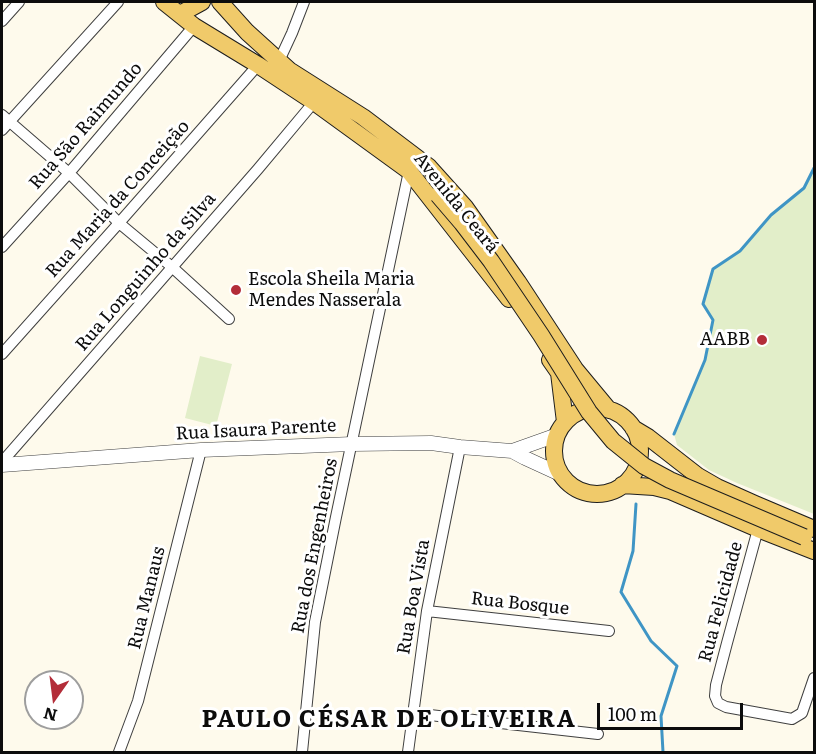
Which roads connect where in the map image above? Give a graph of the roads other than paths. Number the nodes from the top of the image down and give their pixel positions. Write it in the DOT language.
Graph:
graph roads {
  1 [pos="19,2"];
  2 [pos="118,2"];
  3 [pos="164,2"];
  4 [pos="202,2"];
  5 [pos="220,2"];
  6 [pos="304,2"];
  7 [pos="180,14"];
  8 [pos="2,21"];
  9 [pos="194,26"];
  10 [pos="279,61"];
  11 [pos="258,65"];
  12 [pos="314,102"];
  13 [pos="4,122"];
  14 [pos="69,173"];
  15 [pos="411,174"];
  16 [pos="119,223"];
  17 [pos="2,248"];
  18 [pos="172,267"];
  19 [pos="229,319"];
  20 [pos="2,354"];
  21 [pos="609,410"];
  22 [pos="561,428"];
  23 [pos="633,428"];
  24 [pos="352,444"];
  25 [pos="460,447"];
  26 [pos="201,450"];
  27 [pos="512,451"];
  28 [pos="2,463"];
  29 [pos="562,475"];
  30 [pos="622,485"];
  31 [pos="758,529"];
  32 [pos="812,540"];
  33 [pos="427,611"];
  34 [pos="609,631"];
  35 [pos="814,678"];
  36 [pos="412,713"];
  37 [pos="597,734"];
  38 [pos="119,753"];
  39 [pos="302,753"];
  40 [pos="408,753"];
  1 -- 8 [label="street"];
  2 -- 13 [label="street"];
  3 -- 7 [label="main road, Avenida Ceará"];
  4 -- 7 [label="main road"];
  5 -- 10 [label="main road, Avenida Ceará"];
  6 -- 10 [label="street"];
  7 -- 9 [label="main road, Avenida Ceará"];
  9 -- 11 [label="main road, Avenida Ceará"];
  9 -- 14 [label="street, Rua São Raimundo"];
  10 -- 21 [label="main road, Avenida Ceará"];
  11 -- 12 [label="main road, Avenida Ceará"];
  11 -- 16 [label="street, Rua Maria da Conceição"];
  12 -- 15 [label="main road, Avenida Ceará"];
  12 -- 18 [label="street, Rua Longuinho da Silva"];
  13 -- 14 [label="street"];
  14 -- 16 [label="street"];
  14 -- 17 [label="street, Rua São Raimundo"];
  15 -- 22 [label="main road, Avenida Ceará"];
  15 -- 24 [label="street, Rua dos Engenheiros"];
  15 -- 32 [label="main road, bridge"];
  16 -- 18 [label="street"];
  16 -- 20 [label="street, Rua Maria da Conceição"];
  18 -- 19 [label="street"];
  18 -- 28 [label="street, Rua Longuinho da Silva"];
  21 -- 22 [label="main road"];
  21 -- 23 [label="main road"];
  22 -- 27 [label="street, Rua Isaura Parente"];
  22 -- 29 [label="main road"];
  23 -- 30 [label="main road"];
  23 -- 32 [label="main road"];
  24 -- 25 [label="street, Rua Isaura Parente"];
  24 -- 26 [label="street, Rua Isaura Parente"];
  24 -- 39 [label="street, Rua dos Engenheiros"];
  25 -- 27 [label="street, Rua Isaura Parente"];
  25 -- 33 [label="street, Rua Boa Vista"];
  26 -- 28 [label="street, Rua Isaura Parente"];
  26 -- 38 [label="street, Rua Manaus"];
  27 -- 29 [label="street, Rua Isaura Parente"];
  29 -- 30 [label="main road"];
  30 -- 31 [label="main road"];
  31 -- 32 [label="main road"];
  31 -- 35 [label="street, Rua Felicidade"];
  33 -- 34 [label="street, Rua Bosque"];
  33 -- 36 [label="street, Rua Boa Vista"];
  36 -- 37 [label="street"];
  36 -- 40 [label="street, Rua Boa Vista"];
}
